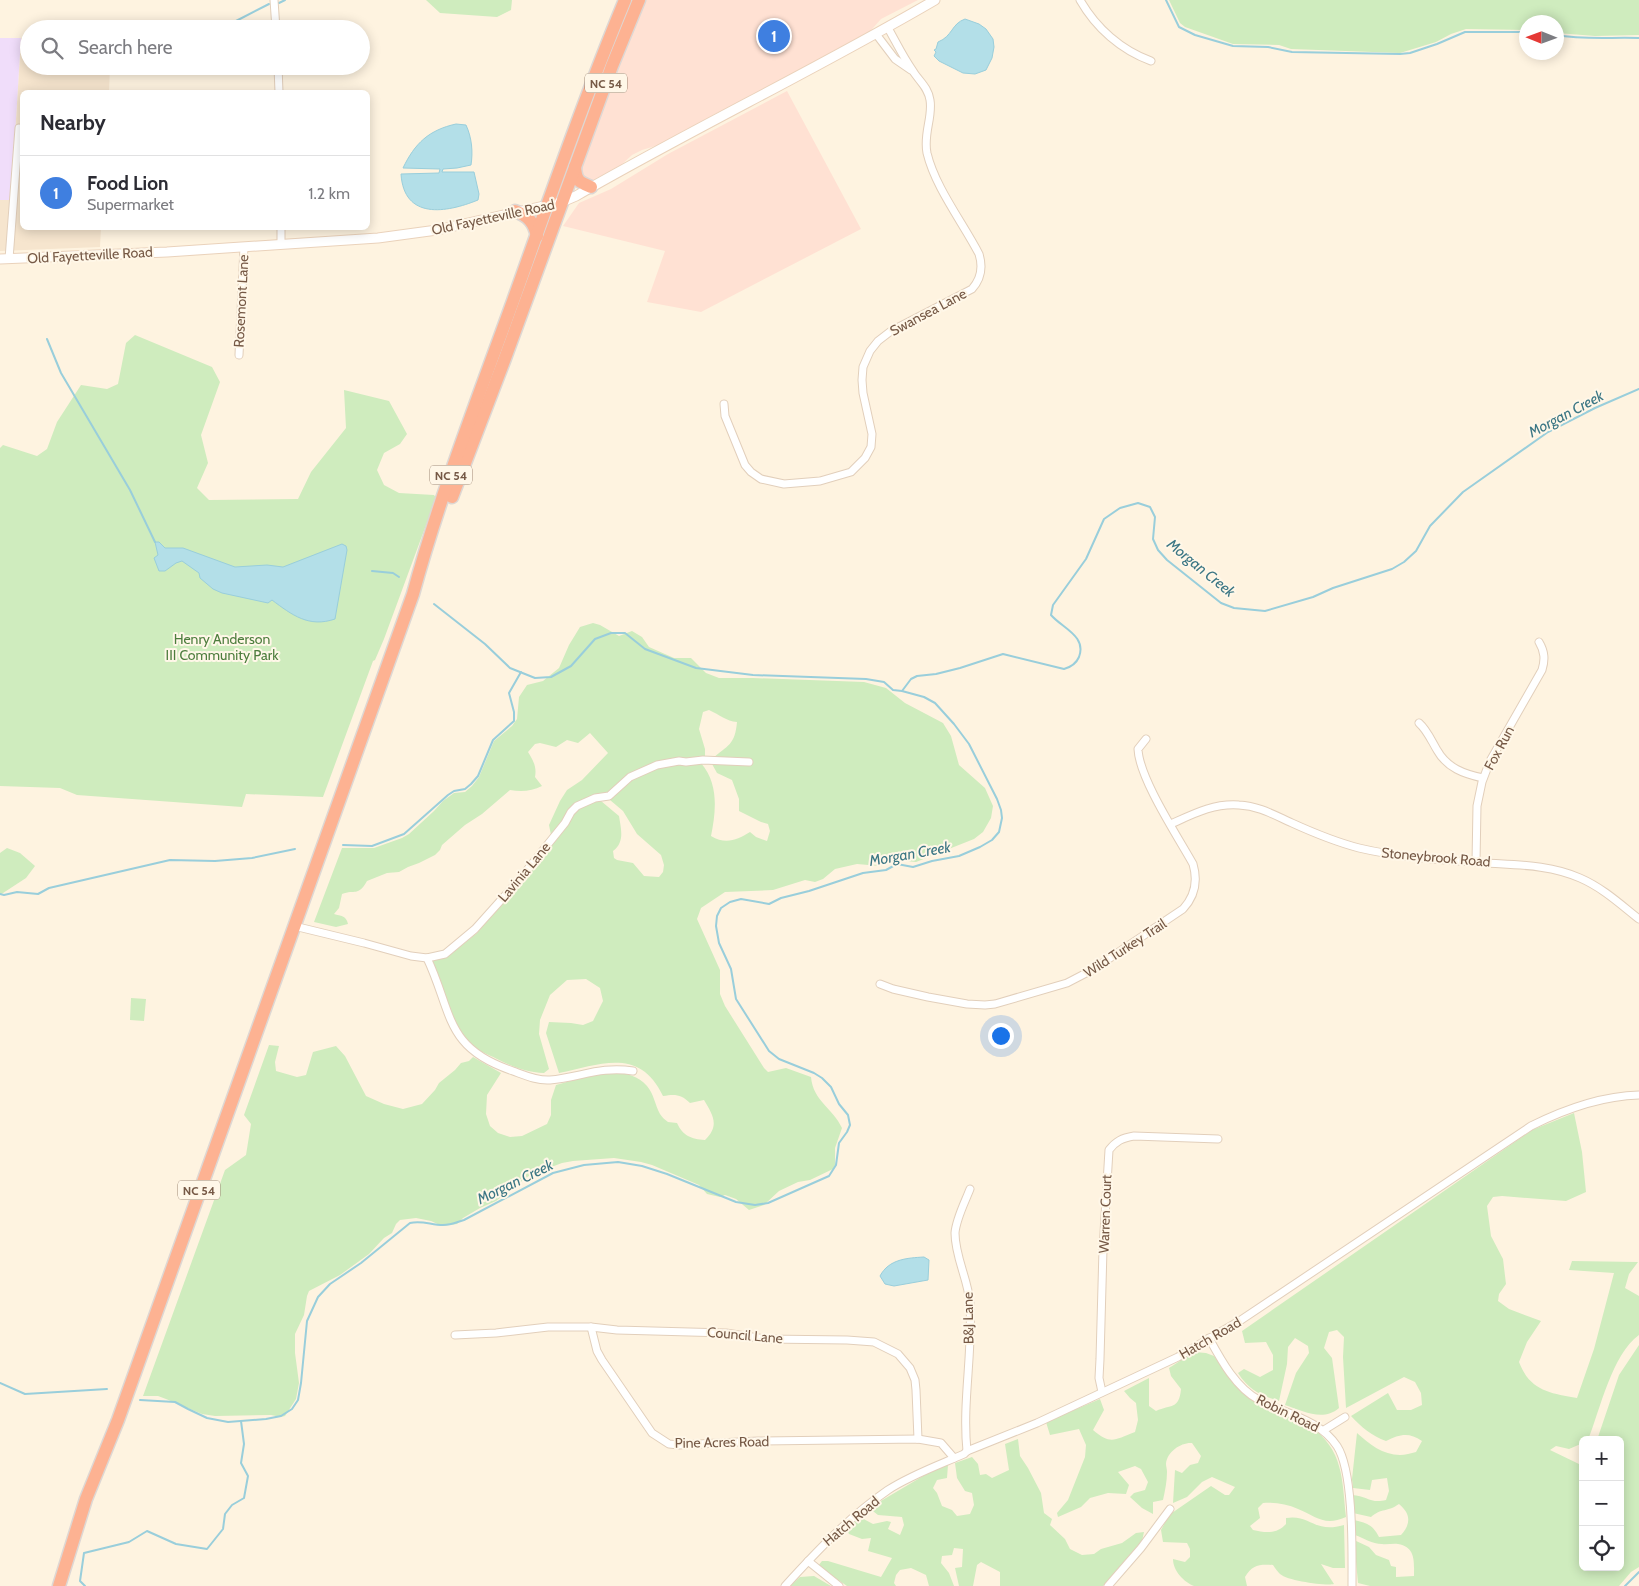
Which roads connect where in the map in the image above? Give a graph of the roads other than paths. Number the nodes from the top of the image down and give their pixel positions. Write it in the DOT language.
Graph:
graph roads {
  1 [pos="274,0"];
  2 [pos="625,0"];
  3 [pos="639,0"];
  4 [pos="935,0"];
  5 [pos="1080,0"];
  6 [pos="275,20"];
  7 [pos="888,28"];
  8 [pos="876,34"];
  9 [pos="1151,61"];
  10 [pos="913,72"];
  11 [pos="278,75"];
  12 [pos="279,90"];
  13 [pos="19,128"];
  14 [pos="575,166"];
  15 [pos="592,187"];
  16 [pos="562,202"];
  17 [pos="548,204"];
  18 [pos="515,211"];
  19 [pos="281,230"];
  20 [pos="537,236"];
  21 [pos="281,244"];
  22 [pos="244,247"];
  23 [pos="5,259"];
  24 [pos="239,355"];
  25 [pos="724,404"];
  26 [pos="413,594"];
  27 [pos="1539,642"];
  28 [pos="1418,723"];
  29 [pos="1146,739"];
  30 [pos="749,762"];
  31 [pos="1483,778"];
  32 [pos="1171,824"];
  33 [pos="1476,862"];
  34 [pos="1639,919"];
  35 [pos="294,926"];
  36 [pos="427,958"];
  37 [pos="880,984"];
  38 [pos="633,1071"];
  39 [pos="1639,1095"];
  40 [pos="1218,1139"];
  41 [pos="970,1190"];
  42 [pos="591,1327"];
  43 [pos="455,1335"];
  44 [pos="1210,1338"];
  45 [pos="1102,1392"];
  46 [pos="1345,1416"];
  47 [pos="1324,1430"];
  48 [pos="918,1439"];
  49 [pos="967,1452"];
  50 [pos="954,1458"];
  51 [pos="1170,1510"];
  52 [pos="808,1562"];
  53 [pos="59,1586"];
  54 [pos="785,1586"];
  55 [pos="840,1586"];
  56 [pos="1108,1586"];
  57 [pos="1352,1586"];
  1 -- 6 [label="street"];
  2 -- 17 [label="highway, NC 54"];
  3 -- 14 [label="highway, NC 54"];
  4 -- 7 [label="street, Old Fayetteville Road"];
  5 -- 9 [label="street"];
  7 -- 8 [label="street, Old Fayetteville Road"];
  7 -- 10 [label="street, Swansea Lane"];
  8 -- 10 [label="street, Swansea Lane"];
  8 -- 15 [label="street, Old Fayetteville Road"];
  10 -- 25 [label="street, Swansea Lane"];
  11 -- 12 [label="street"];
  13 -- 23 [label="street"];
  14 -- 15 [label="highway"];
  14 -- 16 [label="highway, NC 54"];
  15 -- 16 [label="street, Old Fayetteville Road"];
  16 -- 17 [label="street, Old Fayetteville Road"];
  16 -- 26 [label="highway, NC 54"];
  17 -- 18 [label="street, Old Fayetteville Road"];
  17 -- 20 [label="highway, NC 54"];
  18 -- 20 [label="highway"];
  18 -- 21 [label="street, Old Fayetteville Road"];
  19 -- 21 [label="street"];
  20 -- 26 [label="highway, NC 54"];
  21 -- 22 [label="street, Old Fayetteville Road"];
  22 -- 23 [label="street, Old Fayetteville Road"];
  22 -- 24 [label="street, Rosemont Lane"];
  26 -- 35 [label="highway, NC 54"];
  27 -- 31 [label="street, Fox Run"];
  28 -- 31 [label="street"];
  29 -- 32 [label="street, Wild Turkey Trail"];
  30 -- 36 [label="street, Lavinia Lane"];
  31 -- 33 [label="street, Fox Run"];
  32 -- 33 [label="street, Stoneybrook Road"];
  32 -- 37 [label="street, Wild Turkey Trail"];
  33 -- 34 [label="street, Stoneybrook Road"];
  35 -- 36 [label="street, Lavinia Lane"];
  35 -- 53 [label="highway, NC 54"];
  36 -- 38 [label="street"];
  39 -- 44 [label="street, Hatch Road"];
  40 -- 45 [label="street, Warren Court"];
  41 -- 49 [label="street, B&J Lane"];
  42 -- 43 [label="street, Council Lane"];
  42 -- 48 [label="street, Pine Acres Road"];
  42 -- 48 [label="street, Council Lane"];
  44 -- 45 [label="street, Hatch Road"];
  44 -- 47 [label="street, Robin Road"];
  45 -- 49 [label="street, Hatch Road"];
  46 -- 47 [label="street"];
  47 -- 57 [label="street, Robin Road"];
  48 -- 50 [label="street"];
  49 -- 50 [label="street, Hatch Road"];
  50 -- 52 [label="street, Hatch Road"];
  51 -- 56 [label="street"];
  52 -- 54 [label="street, Hatch Road"];
  52 -- 55 [label="street"];
}
